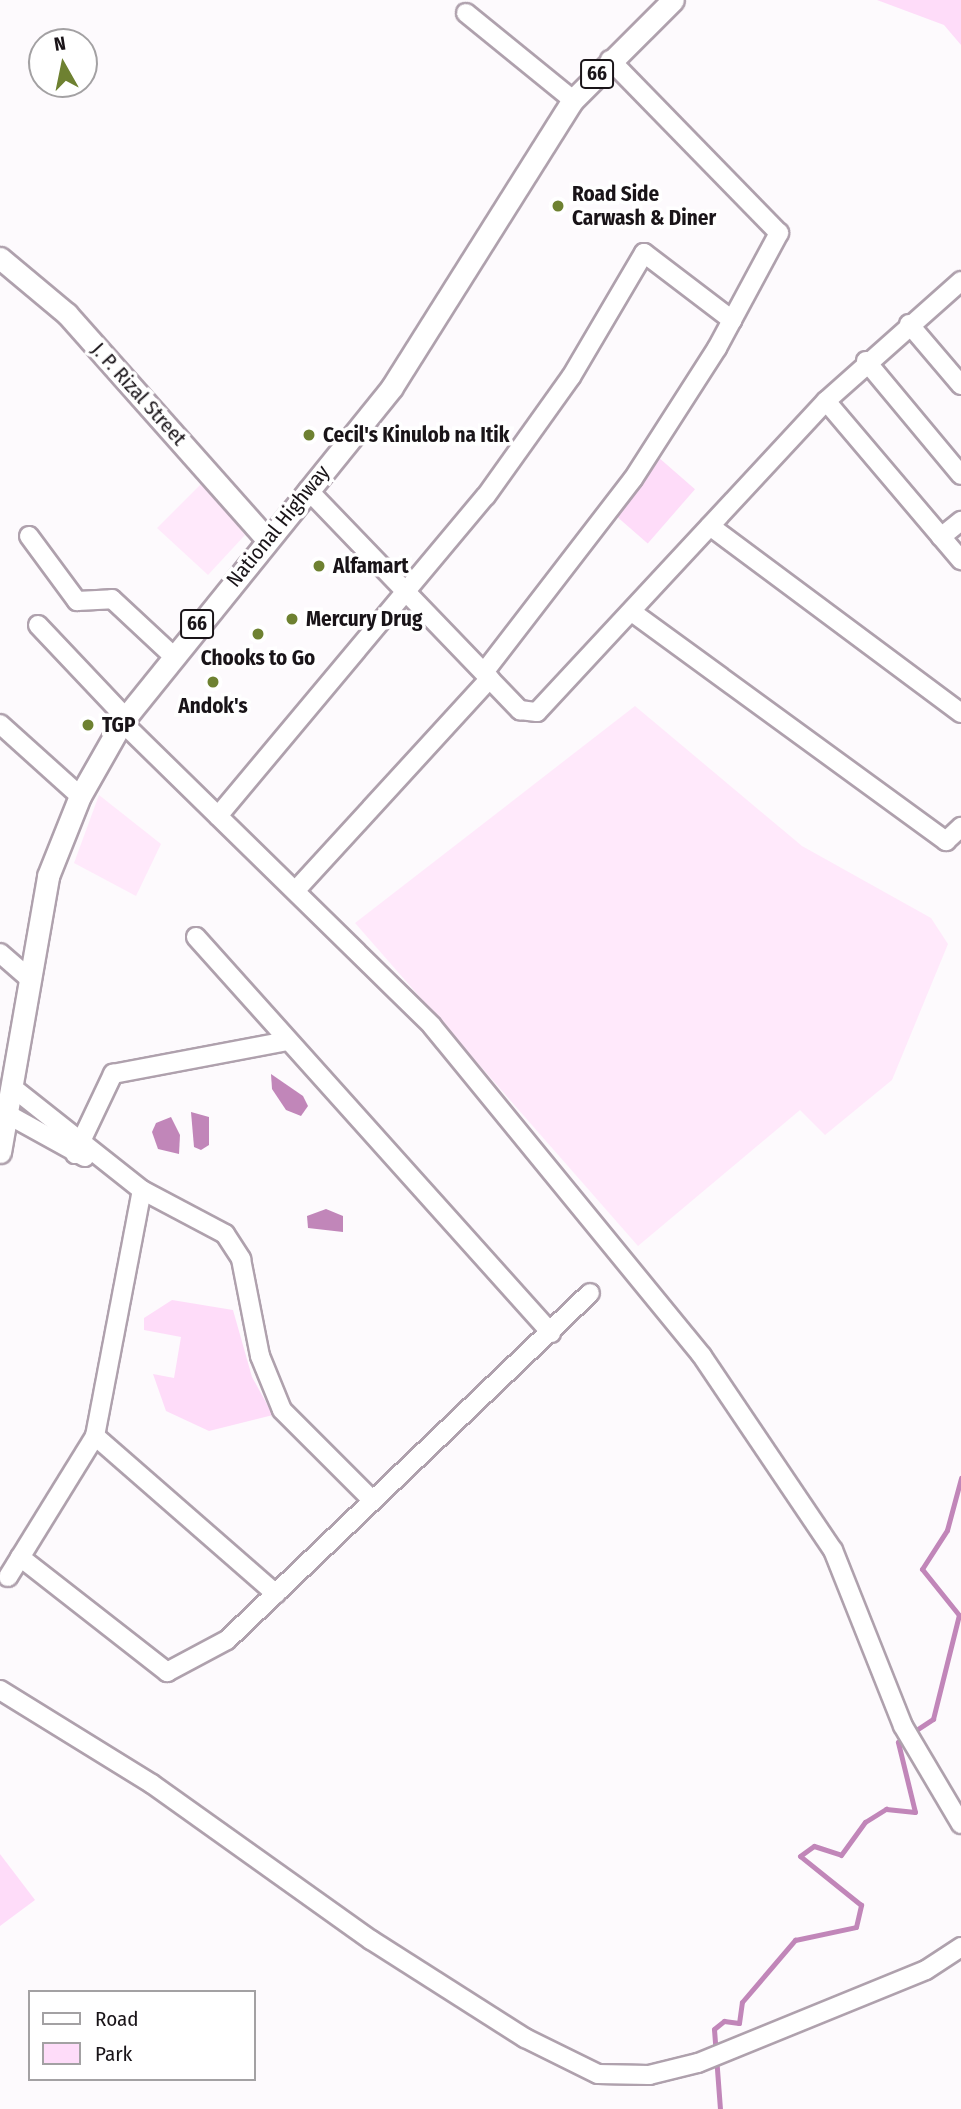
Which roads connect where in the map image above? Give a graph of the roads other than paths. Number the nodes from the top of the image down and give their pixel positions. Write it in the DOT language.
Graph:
graph roads {
  1 [pos="673,0"];
  2 [pos="466,13"];
  3 [pos="610,60"];
  4 [pos="573,100"];
  5 [pos="0,258"];
  6 [pos="959,288"];
  7 [pos="732,320"];
  8 [pos="909,324"];
  9 [pos="866,361"];
  10 [pos="961,385"];
  11 [pos="826,401"];
  12 [pos="961,475"];
  13 [pos="308,490"];
  14 [pos="961,521"];
  15 [pos="710,526"];
  16 [pos="29,536"];
  17 [pos="941,537"];
  18 [pos="267,539"];
  19 [pos="961,561"];
  20 [pos="407,591"];
  21 [pos="632,612"];
  22 [pos="38,625"];
  23 [pos="172,655"];
  24 [pos="487,675"];
  25 [pos="961,713"];
  26 [pos="124,720"];
  27 [pos="0,724"];
  28 [pos="80,796"];
  29 [pos="218,816"];
  30 [pos="961,827"];
  31 [pos="296,890"];
  32 [pos="195,937"];
  33 [pos="0,953"];
  34 [pos="29,978"];
  35 [pos="287,1041"];
  36 [pos="12,1087"];
  37 [pos="7,1114"];
  38 [pos="80,1147"];
  39 [pos="0,1152"];
  40 [pos="142,1190"];
  41 [pos="590,1293"];
  42 [pos="551,1334"];
  43 [pos="95,1436"];
  44 [pos="372,1500"];
  45 [pos="20,1557"];
  46 [pos="8,1577"];
  47 [pos="275,1594"];
  48 [pos="0,1690"];
  49 [pos="961,1824"];
  50 [pos="961,1947"];
  1 -- 3 [label="main road, National Highway / 66"];
  2 -- 4 [label="street"];
  3 -- 4 [label="main road, National Highway / 66"];
  3 -- 7 [label="street"];
  4 -- 13 [label="main road, National Highway / 66"];
  5 -- 18 [label="main road, J. P. Rizal Street"];
  6 -- 8 [label="street"];
  7 -- 20 [label="street"];
  7 -- 24 [label="street"];
  8 -- 9 [label="street"];
  8 -- 10 [label="street"];
  9 -- 11 [label="street"];
  9 -- 12 [label="street"];
  11 -- 15 [label="street"];
  11 -- 17 [label="street"];
  13 -- 18 [label="main road, National Highway / 66"];
  13 -- 20 [label="street"];
  14 -- 17 [label="street"];
  15 -- 21 [label="street"];
  15 -- 25 [label="street"];
  16 -- 23 [label="street"];
  17 -- 19 [label="street"];
  18 -- 23 [label="main road, National Highway / 66"];
  20 -- 24 [label="street"];
  20 -- 29 [label="street"];
  21 -- 24 [label="street"];
  21 -- 30 [label="street"];
  22 -- 26 [label="street"];
  23 -- 26 [label="main road, National Highway / 66"];
  24 -- 31 [label="street"];
  26 -- 28 [label="main road, National Highway / 66"];
  26 -- 29 [label="street"];
  27 -- 28 [label="street"];
  28 -- 34 [label="main road, National Highway / 66"];
  29 -- 31 [label="street"];
  31 -- 49 [label="street"];
  32 -- 35 [label="street"];
  33 -- 34 [label="street"];
  34 -- 36 [label="main road, National Highway / 66"];
  35 -- 38 [label="street"];
  35 -- 42 [label="street"];
  36 -- 37 [label="main road, National Highway / 66"];
  36 -- 38 [label="street"];
  37 -- 38 [label="street"];
  37 -- 39 [label="main road, National Highway / 66"];
  38 -- 40 [label="street"];
  40 -- 43 [label="street"];
  40 -- 44 [label="street"];
  41 -- 42 [label="street"];
  42 -- 44 [label="street"];
  43 -- 45 [label="street"];
  43 -- 47 [label="street"];
  44 -- 47 [label="street"];
  45 -- 46 [label="street"];
  45 -- 47 [label="street"];
  48 -- 50 [label="street"];
}
